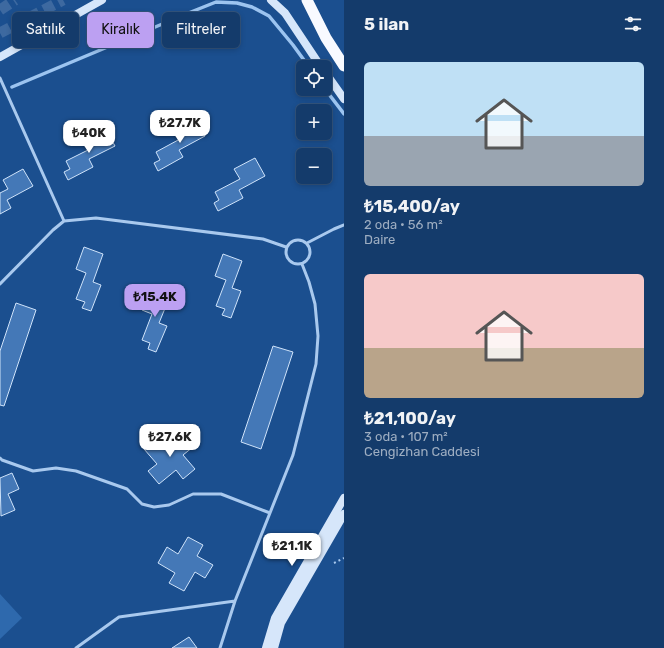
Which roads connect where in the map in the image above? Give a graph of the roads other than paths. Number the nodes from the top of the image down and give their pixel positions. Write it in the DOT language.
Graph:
graph roads {
  1 [pos="102,0"];
  2 [pos="271,0"];
  3 [pos="307,0"];
  4 [pos="0,57"];
  5 [pos="316,60"];
  6 [pos="344,66"];
  7 [pos="0,78"];
  8 [pos="332,82"];
  9 [pos="344,100"];
  10 [pos="64,221"];
  11 [pos="344,225"];
  12 [pos="307,243"];
  13 [pos="286,247"];
  14 [pos="302,264"];
  15 [pos="0,284"];
  16 [pos="0,458"];
  17 [pos="344,498"];
  18 [pos="270,513"];
  19 [pos="344,514"];
  20 [pos="235,601"];
  21 [pos="76,648"];
  22 [pos="220,648"];
  23 [pos="266,648"];
  24 [pos="274,648"];
  1 -- 4 [label="main road"];
  2 -- 5 [label="main road"];
  3 -- 6 [label="highway"];
  7 -- 10 [label="lane"];
  8 -- 9 [label="main road"];
  10 -- 13 [label="lane"];
  10 -- 15 [label="lane"];
  11 -- 12 [label="lane"];
  12 -- 13 [label="lane"];
  12 -- 14 [label="lane"];
  13 -- 14 [label="lane"];
  14 -- 18 [label="lane"];
  16 -- 18 [label="lane"];
  17 -- 23 [label="main road"];
  18 -- 20 [label="lane"];
  19 -- 24 [label="main road"];
  20 -- 21 [label="lane"];
  20 -- 22 [label="lane"];
}
